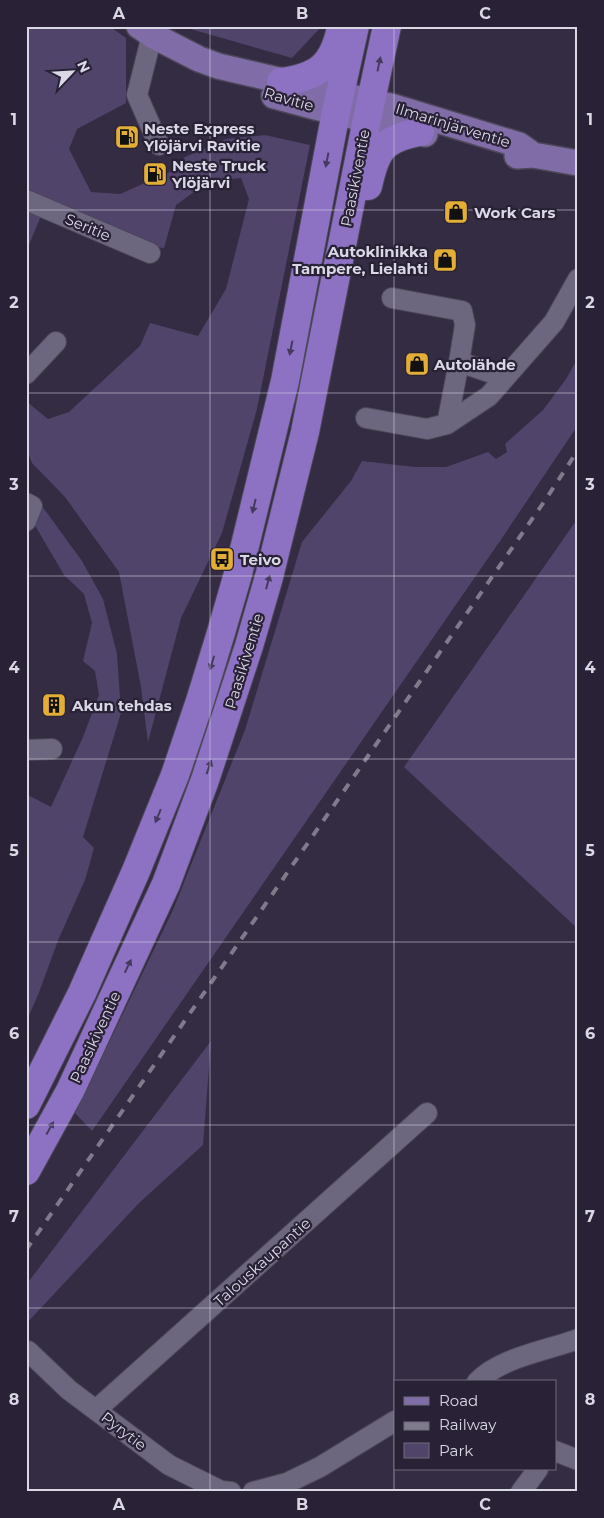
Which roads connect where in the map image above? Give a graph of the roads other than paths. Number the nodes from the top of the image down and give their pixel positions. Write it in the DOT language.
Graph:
graph roads {
  1 [pos="342,26"];
  2 [pos="355,26"];
  3 [pos="387,26"];
  4 [pos="145,31"];
  5 [pos="218,66"];
  6 [pos="281,82"];
  7 [pos="338,103"];
  8 [pos="369,110"];
  9 [pos="420,132"];
  10 [pos="159,145"];
  11 [pos="533,155"];
  12 [pos="577,163"];
  13 [pos="26,200"];
  14 [pos="150,253"];
  15 [pos="578,279"];
  16 [pos="335,282"];
  17 [pos="392,298"];
  18 [pos="56,342"];
  19 [pos="459,362"];
  20 [pos="26,374"];
  21 [pos="504,376"];
  22 [pos="366,418"];
  23 [pos="447,424"];
  24 [pos="26,503"];
  25 [pos="26,521"];
  26 [pos="52,749"];
  27 [pos="26,750"];
  28 [pos="26,1105"];
  29 [pos="427,1113"];
  30 [pos="26,1171"];
  31 [pos="578,1339"];
  32 [pos="28,1351"];
  33 [pos="479,1380"];
  34 [pos="96,1410"];
  35 [pos="394,1422"];
  36 [pos="556,1451"];
  37 [pos="578,1460"];
  38 [pos="537,1470"];
  39 [pos="231,1492"];
  40 [pos="253,1492"];
  41 [pos="521,1492"];
  1 -- 6 [label="highway"];
  2 -- 7 [label="highway, Paasikiventie"];
  8 -- 3 [label="highway, Paasikiventie, one-way"];
  4 -- 5 [label="main road, Ravitie"];
  4 -- 10 [label="street"];
  5 -- 6 [label="main road, Ravitie"];
  5 -- 7 [label="main road, Ravitie"];
  6 -- 7 [label="main road, Ravitie"];
  7 -- 8 [label="main road, Ravitie"];
  7 -- 28 [label="highway, Paasikiventie, one-way"];
  8 -- 9 [label="main road, Ilmarinjärventie"];
  8 -- 11 [label="main road, Ilmarinjärventie"];
  8 -- 16 [label="highway, Paasikiventie"];
  9 -- 11 [label="main road, Ilmarinjärventie"];
  9 -- 16 [label="highway"];
  11 -- 12 [label="main road, Ilmarinjärventie"];
  13 -- 14 [label="street, Seritie"];
  15 -- 21 [label="street"];
  30 -- 16 [label="highway, Paasikiventie, one-way"];
  17 -- 19 [label="street"];
  18 -- 20 [label="street"];
  19 -- 21 [label="street"];
  19 -- 23 [label="street"];
  21 -- 23 [label="street"];
  22 -- 23 [label="street"];
  24 -- 25 [label="street"];
  26 -- 27 [label="street"];
  29 -- 34 [label="street, Talouskaupantie"];
  31 -- 33 [label="street"];
  32 -- 34 [label="street, Pyrytie"];
  34 -- 39 [label="street, Pyrytie"];
  35 -- 40 [label="street"];
  36 -- 37 [label="street"];
  38 -- 41 [label="street"];
}
